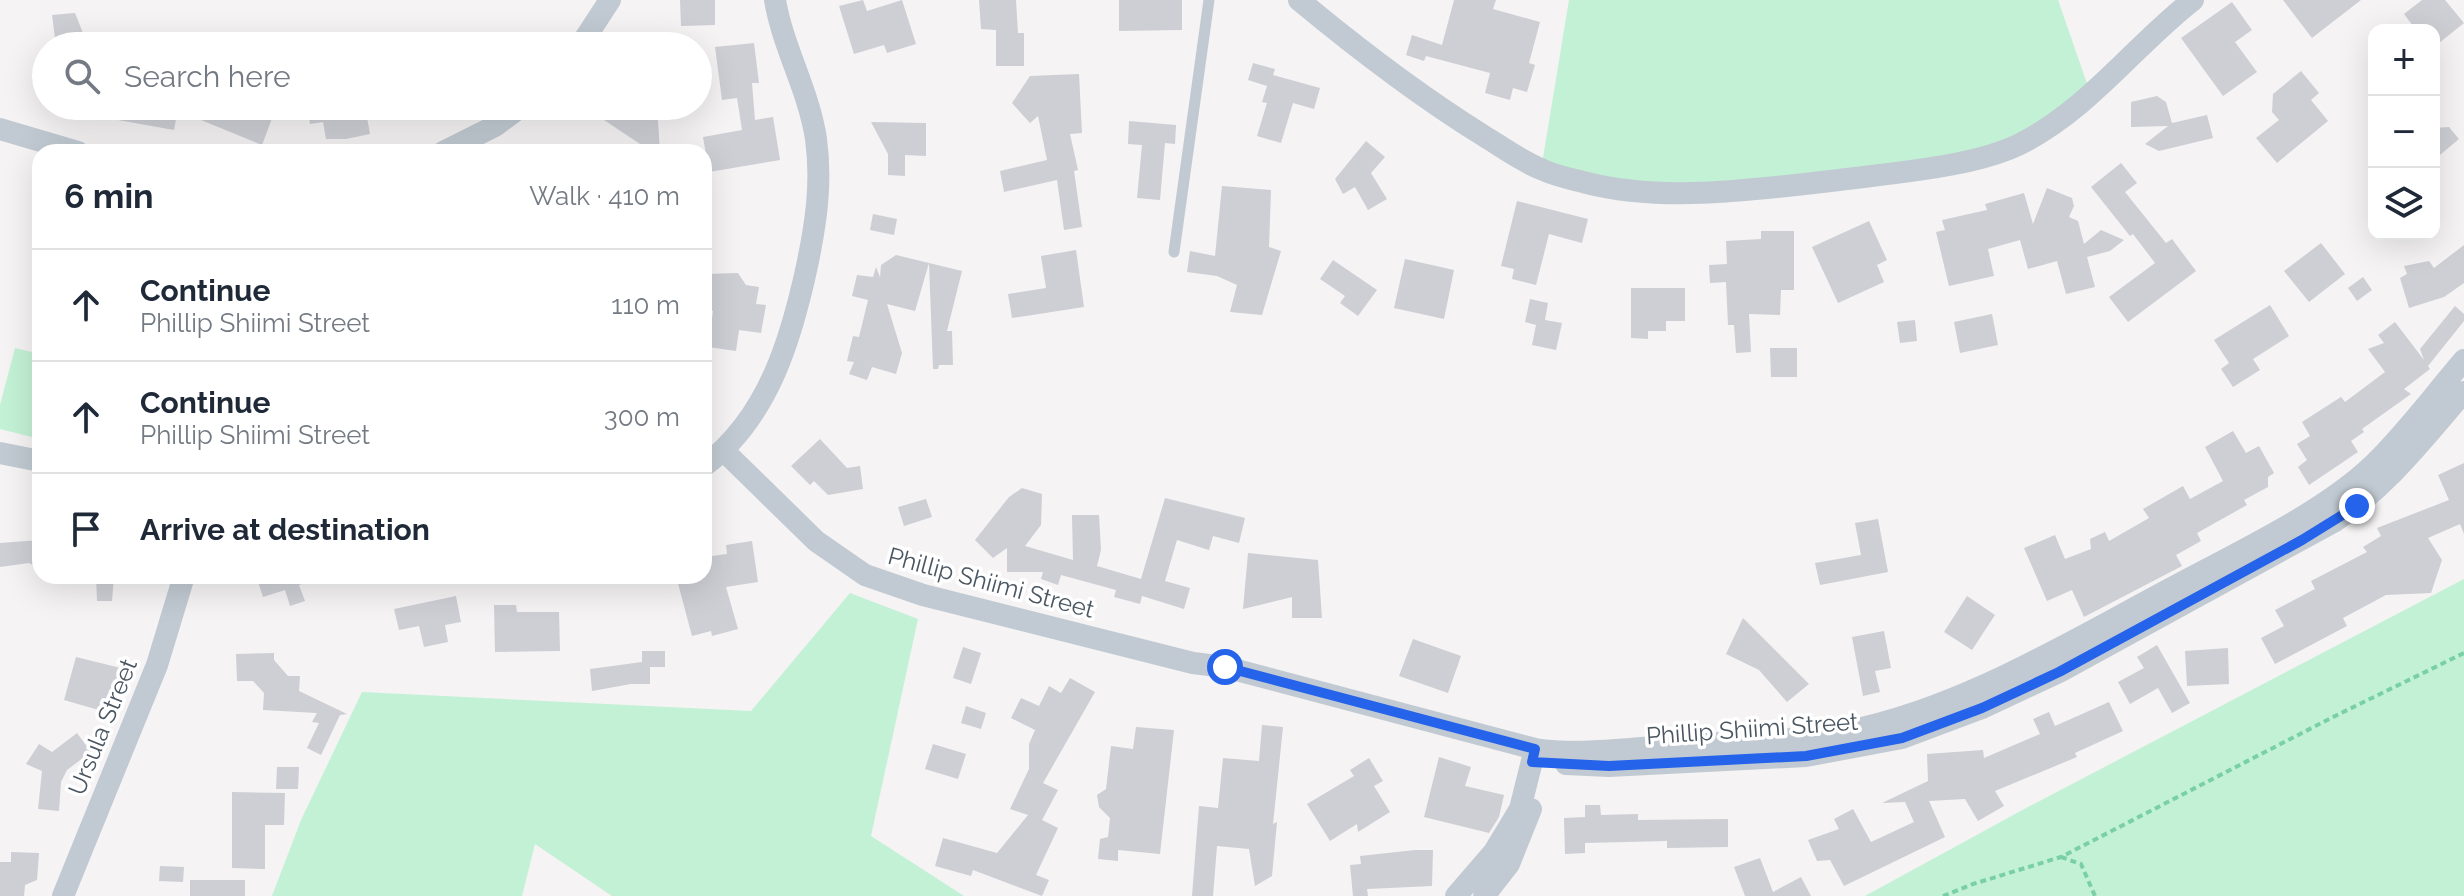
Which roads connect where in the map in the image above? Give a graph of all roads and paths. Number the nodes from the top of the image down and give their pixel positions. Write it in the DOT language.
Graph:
graph roads {
  1 [pos="610,0"];
  2 [pos="775,0"];
  3 [pos="1209,0"];
  4 [pos="1299,0"];
  5 [pos="2193,0"];
  6 [pos="589,32"];
  7 [pos="503,120"];
  8 [pos="0,129"];
  9 [pos="51,144"];
  10 [pos="459,144"];
  11 [pos="1174,252"];
  12 [pos="2464,360"];
  13 [pos="2464,392"];
  14 [pos="724,451"];
  15 [pos="0,453"];
  16 [pos="32,459"];
  17 [pos="712,460"];
  18 [pos="182,584"];
  19 [pos="2464,653"];
  20 [pos="1541,756"];
  21 [pos="2061,857"];
  22 [pos="63,896"];
  23 [pos="1456,896"];
  24 [pos="1484,896"];
  25 [pos="1943,896"];
  26 [pos="2095,896"];
  1 -- 6 [label="street"];
  2 -- 14 [label="street"];
  3 -- 11 [label="lane"];
  4 -- 5 [label="street"];
  7 -- 10 [label="street"];
  8 -- 9 [label="street"];
  12 -- 20 [label="street, Phillip Shiimi Street"];
  13 -- 20 [label="street, Phillip Shiimi Street"];
  14 -- 17 [label="street"];
  14 -- 20 [label="street, Phillip Shiimi Street"];
  15 -- 16 [label="street"];
  18 -- 22 [label="street, Ursula Street"];
  19 -- 21 [label="path"];
  20 -- 23 [label="street"];
  20 -- 24 [label="street"];
  21 -- 25 [label="path"];
  21 -- 26 [label="path"];
}
